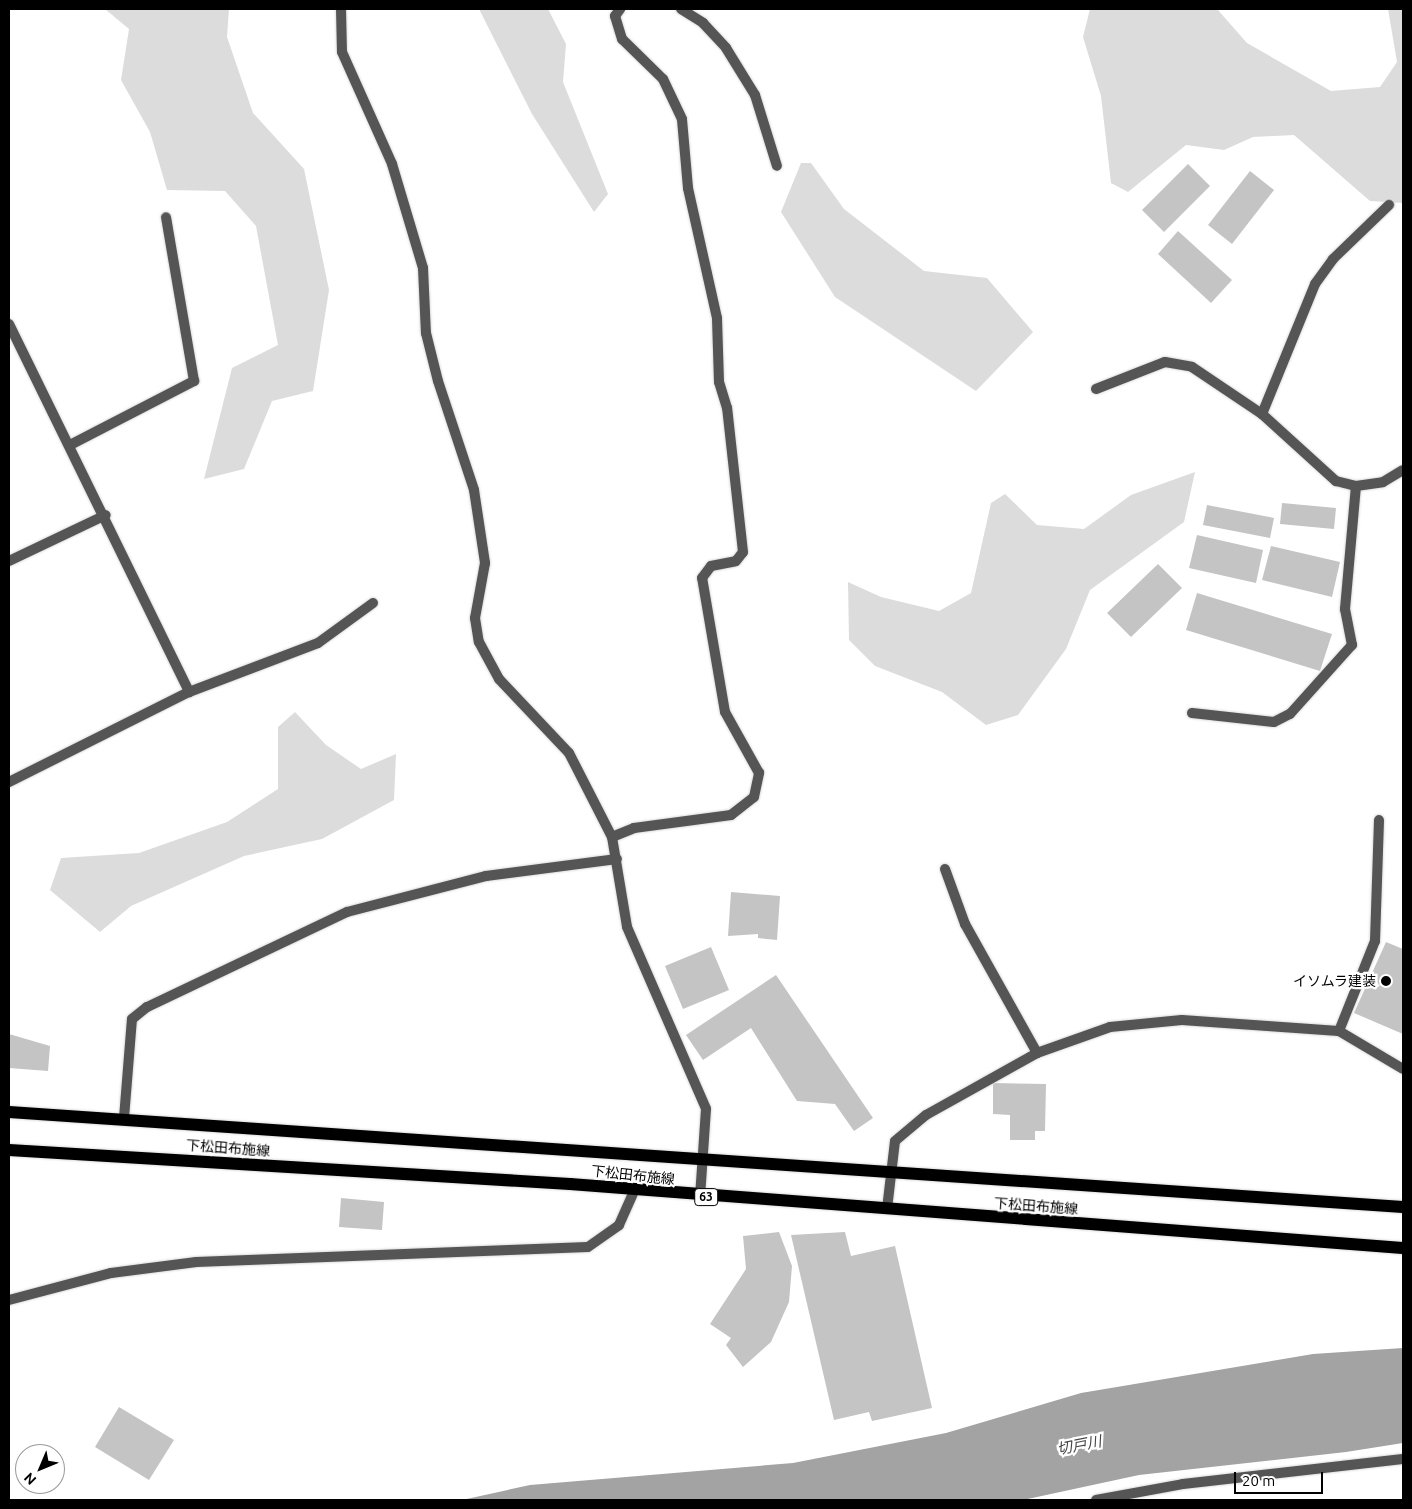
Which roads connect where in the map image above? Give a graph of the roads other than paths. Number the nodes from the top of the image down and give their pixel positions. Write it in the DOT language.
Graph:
graph roads {
  1 [pos="341,9"];
  2 [pos="620,9"];
  3 [pos="681,9"];
  4 [pos="778,166"];
  5 [pos="1389,205"];
  6 [pos="166,216"];
  7 [pos="9,324"];
  8 [pos="12,340"];
  9 [pos="1096,389"];
  10 [pos="1262,414"];
  11 [pos="70,445"];
  12 [pos="1403,470"];
  13 [pos="1356,486"];
  14 [pos="106,515"];
  15 [pos="9,561"];
  16 [pos="374,603"];
  17 [pos="189,692"];
  18 [pos="1192,713"];
  19 [pos="9,782"];
  20 [pos="1379,820"];
  21 [pos="612,837"];
  22 [pos="617,859"];
  23 [pos="944,869"];
  24 [pos="1339,1031"];
  25 [pos="1037,1053"];
  26 [pos="1403,1069"];
  27 [pos="9,1112"];
  28 [pos="124,1118"];
  29 [pos="9,1150"];
  30 [pos="703,1160"];
  31 [pos="891,1171"];
  32 [pos="634,1191"];
  33 [pos="700,1197"];
  34 [pos="1403,1207"];
  35 [pos="887,1210"];
  36 [pos="1403,1248"];
  37 [pos="9,1300"];
  38 [pos="1403,1459"];
  39 [pos="1096,1500"];
  1 -- 21 [label="street"];
  2 -- 21 [label="street"];
  3 -- 4 [label="street"];
  5 -- 10 [label="street"];
  6 -- 11 [label="street"];
  7 -- 8 [label="street"];
  8 -- 11 [label="street"];
  9 -- 10 [label="street"];
  10 -- 13 [label="street"];
  11 -- 14 [label="street"];
  12 -- 13 [label="street"];
  13 -- 18 [label="street"];
  14 -- 15 [label="street"];
  14 -- 17 [label="street"];
  16 -- 17 [label="street"];
  17 -- 19 [label="street"];
  20 -- 24 [label="street"];
  21 -- 22 [label="street"];
  22 -- 28 [label="street"];
  22 -- 30 [label="street"];
  23 -- 25 [label="street"];
  24 -- 25 [label="street"];
  24 -- 26 [label="street"];
  25 -- 31 [label="street"];
  27 -- 28 [label="main road, 下松田布施線"];
  28 -- 30 [label="main road, 下松田布施線"];
  29 -- 32 [label="main road, 下松田布施線 / 63"];
  30 -- 31 [label="main road, 下松田布施線"];
  30 -- 33 [label="street"];
  31 -- 34 [label="main road, 下松田布施線"];
  31 -- 35 [label="street"];
  32 -- 33 [label="main road, 下松田布施線 / 63"];
  32 -- 37 [label="street"];
  33 -- 35 [label="main road, 下松田布施線 / 63"];
  35 -- 36 [label="main road, 下松田布施線 / 63"];
  38 -- 39 [label="street"];
}
